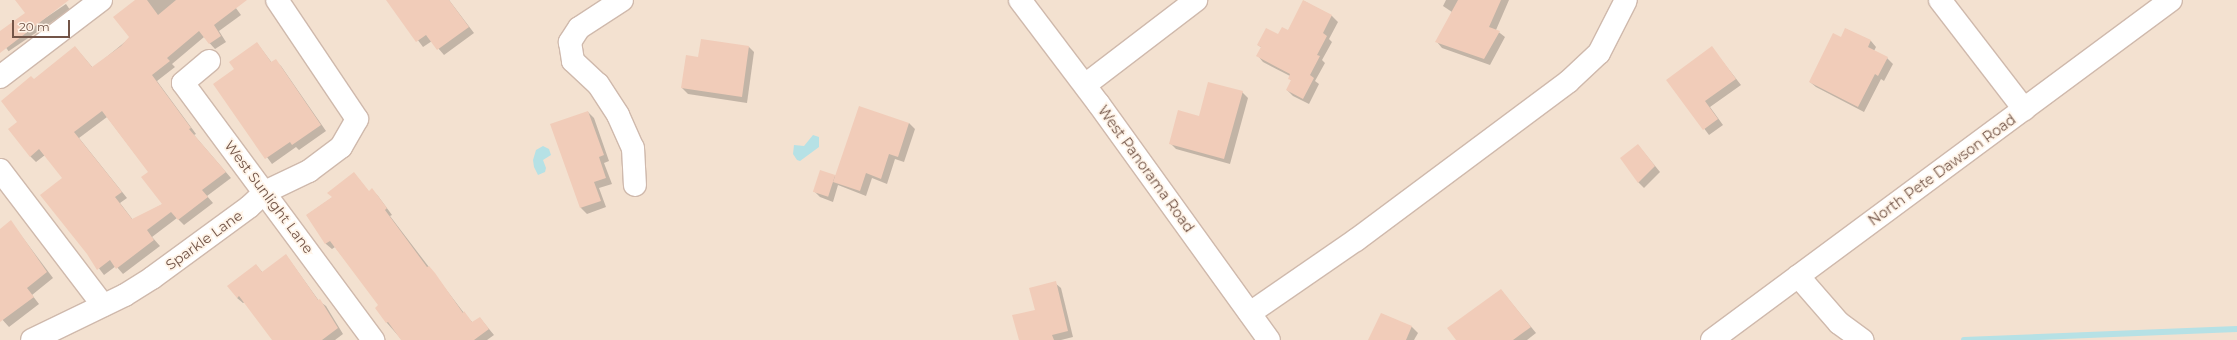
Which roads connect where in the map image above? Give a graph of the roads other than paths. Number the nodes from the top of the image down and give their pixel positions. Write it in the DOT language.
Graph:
graph roads {
  1 [pos="101,0"];
  2 [pos="277,0"];
  3 [pos="622,0"];
  4 [pos="1020,0"];
  5 [pos="1196,0"];
  6 [pos="1626,0"];
  7 [pos="1940,0"];
  8 [pos="2171,0"];
  9 [pos="209,61"];
  10 [pos="0,77"];
  11 [pos="1085,85"];
  12 [pos="2024,109"];
  13 [pos="0,170"];
  14 [pos="635,185"];
  15 [pos="265,192"];
  16 [pos="1798,276"];
  17 [pos="103,305"];
  18 [pos="1250,313"];
  19 [pos="32,340"];
  20 [pos="374,340"];
  21 [pos="1269,340"];
  22 [pos="1712,340"];
  23 [pos="1862,340"];
  1 -- 10 [label="street"];
  2 -- 15 [label="street, Sparkle Lane"];
  3 -- 14 [label="street"];
  4 -- 11 [label="street, West Panorama Road"];
  5 -- 11 [label="street"];
  6 -- 18 [label="street"];
  7 -- 12 [label="street"];
  8 -- 12 [label="street, North Pete Dawson Road"];
  9 -- 15 [label="street, West Sunlight Lane"];
  11 -- 18 [label="street, West Panorama Road"];
  12 -- 16 [label="street, North Pete Dawson Road"];
  13 -- 17 [label="street"];
  15 -- 17 [label="street, Sparkle Lane"];
  15 -- 20 [label="street, West Sunlight Lane"];
  16 -- 22 [label="street, North Pete Dawson Road"];
  16 -- 23 [label="street"];
  17 -- 19 [label="street, Sparkle Lane"];
  18 -- 21 [label="street, West Panorama Road"];
}
